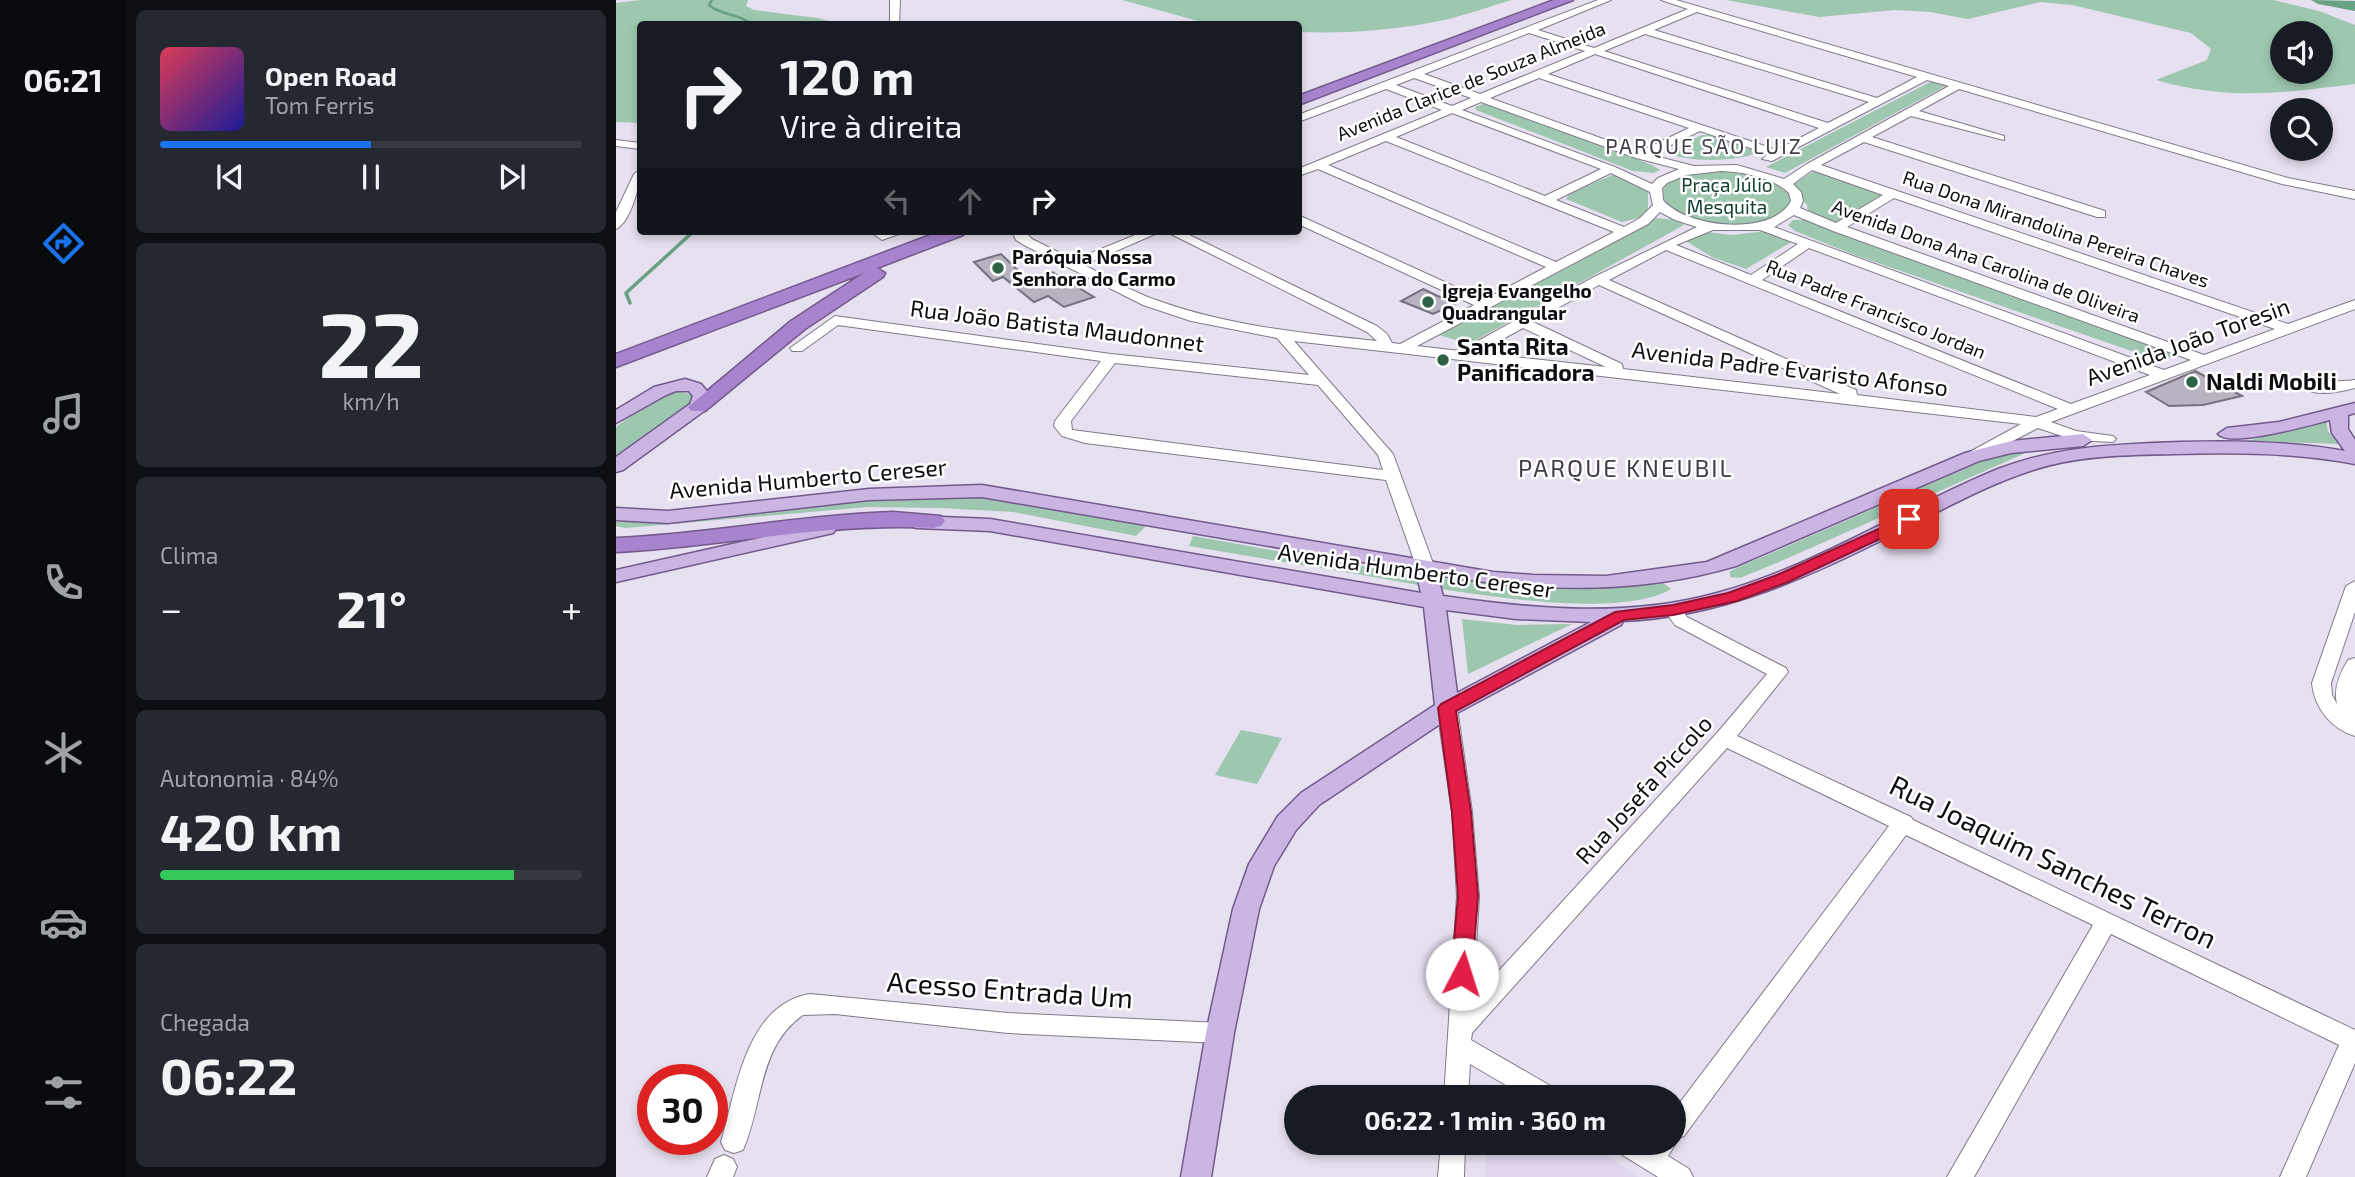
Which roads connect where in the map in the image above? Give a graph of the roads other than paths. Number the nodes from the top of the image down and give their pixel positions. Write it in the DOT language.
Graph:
graph roads {
  1 [pos="895,0"];
  2 [pos="1548,0"];
  3 [pos="1566,0"];
  4 [pos="1606,0"];
  5 [pos="1666,0"];
  6 [pos="1697,9"];
  7 [pos="895,21"];
  8 [pos="1497,26"];
  9 [pos="1530,30"];
  10 [pos="1646,31"];
  11 [pos="1513,36"];
  12 [pos="1465,38"];
  13 [pos="1491,45"];
  14 [pos="1596,51"];
  15 [pos="1414,74"];
  16 [pos="1539,74"];
  17 [pos="1926,76"];
  18 [pos="1386,85"];
  19 [pos="1959,85"];
  20 [pos="1302,92"];
  21 [pos="1480,98"];
  22 [pos="1302,99"];
  23 [pos="1877,101"];
  24 [pos="1452,109"];
  25 [pos="1911,112"];
  26 [pos="1302,117"];
  27 [pos="1699,127"];
  28 [pos="1828,127"];
  29 [pos="1385,137"];
  30 [pos="1863,138"];
  31 [pos="2000,138"];
  32 [pos="616,143"];
  33 [pos="637,146"];
  34 [pos="1778,154"];
  35 [pos="1640,156"];
  36 [pos="1318,165"];
  37 [pos="1811,166"];
  38 [pos="1611,169"];
  39 [pos="1696,169"];
  40 [pos="1740,169"];
  41 [pos="1302,171"];
  42 [pos="637,180"];
  43 [pos="1785,184"];
  44 [pos="1656,190"];
  45 [pos="1893,194"];
  46 [pos="2355,195"];
  47 [pos="1546,200"];
  48 [pos="1660,205"];
  49 [pos="1794,210"];
  50 [pos="2101,214"];
  51 [pos="1302,221"];
  52 [pos="616,225"];
  53 [pos="1711,226"];
  54 [pos="1760,226"];
  55 [pos="1837,228"];
  56 [pos="1623,232"];
  57 [pos="930,235"];
  58 [pos="1019,235"];
  59 [pos="1146,235"];
  60 [pos="1179,235"];
  61 [pos="1809,243"];
  62 [pos="1667,246"];
  63 [pos="1073,265"];
  64 [pos="1557,267"];
  65 [pos="1599,280"];
  66 [pos="1752,280"];
  67 [pos="2355,304"];
  68 [pos="1485,305"];
  69 [pos="1522,322"];
  70 [pos="2289,329"];
  71 [pos="1282,335"];
  72 [pos="1386,346"];
  73 [pos="616,348"];
  74 [pos="797,348"];
  75 [pos="1403,348"];
  76 [pos="1587,352"];
  77 [pos="1463,355"];
  78 [pos="1111,358"];
  79 [pos="616,360"];
  80 [pos="2205,360"];
  81 [pos="1574,367"];
  82 [pos="1629,373"];
  83 [pos="2165,375"];
  84 [pos="1320,381"];
  85 [pos="2355,384"];
  86 [pos="2309,387"];
  87 [pos="1869,401"];
  88 [pos="698,407"];
  89 [pos="2071,409"];
  90 [pos="2347,410"];
  91 [pos="616,418"];
  92 [pos="2037,422"];
  93 [pos="2108,439"];
  94 [pos="2355,450"];
  95 [pos="1972,457"];
  96 [pos="2355,458"];
  97 [pos="618,465"];
  98 [pos="1393,476"];
  99 [pos="616,514"];
  100 [pos="933,521"];
  101 [pos="1238,536"];
  102 [pos="616,545"];
  103 [pos="1187,561"];
  104 [pos="1729,562"];
  105 [pos="1424,566"];
  106 [pos="1672,575"];
  107 [pos="616,576"];
  108 [pos="2355,586"];
  109 [pos="1732,598"];
  110 [pos="1431,601"];
  111 [pos="1667,611"];
  112 [pos="1620,615"];
  113 [pos="2355,664"];
  114 [pos="1447,708"];
  115 [pos="2355,717"];
  116 [pos="2355,729"];
  117 [pos="1724,738"];
  118 [pos="1904,822"];
  119 [pos="2107,921"];
  120 [pos="1220,1033"];
  121 [pos="1459,1038"];
  122 [pos="2354,1040"];
  123 [pos="1457,1085"];
  124 [pos="1529,1085"];
  125 [pos="1686,1113"];
  126 [pos="734,1142"];
  127 [pos="1452,1155"];
  128 [pos="1661,1155"];
  129 [pos="1196,1177"];
  130 [pos="1451,1177"];
  131 [pos="1680,1177"];
  132 [pos="1961,1177"];
  133 [pos="2293,1177"];
  1 -- 7 [label="street"];
  2 -- 20 [label="highway"];
  3 -- 8 [label="highway"];
  4 -- 9 [label="street"];
  5 -- 6 [label="street"];
  6 -- 10 [label="street, Avenida Clarice de Souza Almeida"];
  6 -- 17 [label="street"];
  8 -- 11 [label="highway"];
  8 -- 12 [label="highway"];
  9 -- 11 [label="street"];
  9 -- 14 [label="street"];
  10 -- 14 [label="street, Avenida Clarice de Souza Almeida"];
  10 -- 23 [label="street"];
  11 -- 13 [label="street"];
  12 -- 13 [label="highway"];
  12 -- 22 [label="highway"];
  13 -- 15 [label="street"];
  14 -- 16 [label="street, Avenida Clarice de Souza Almeida"];
  14 -- 28 [label="street"];
  15 -- 18 [label="street"];
  15 -- 21 [label="street"];
  16 -- 21 [label="street, Avenida Clarice de Souza Almeida"];
  16 -- 27 [label="street"];
  17 -- 19 [label="street"];
  17 -- 23 [label="street"];
  18 -- 24 [label="street"];
  18 -- 26 [label="street"];
  19 -- 25 [label="street"];
  19 -- 46 [label="street"];
  21 -- 24 [label="street, Avenida Clarice de Souza Almeida"];
  21 -- 35 [label="street"];
  23 -- 28 [label="street"];
  24 -- 29 [label="street, Avenida Clarice de Souza Almeida"];
  24 -- 38 [label="street"];
  25 -- 30 [label="street"];
  25 -- 31 [label="street"];
  27 -- 34 [label="street"];
  27 -- 35 [label="street"];
  28 -- 34 [label="street"];
  29 -- 36 [label="street, Avenida Clarice de Souza Almeida"];
  29 -- 47 [label="street"];
  30 -- 37 [label="street"];
  30 -- 50 [label="street"];
  32 -- 33 [label="street"];
  34 -- 40 [label="street"];
  35 -- 39 [label="street"];
  36 -- 41 [label="street, Avenida Clarice de Souza Almeida"];
  36 -- 64 [label="street"];
  37 -- 43 [label="street"];
  37 -- 45 [label="street, Rua Dona Mirandolina Pereira Chaves"];
  38 -- 44 [label="street"];
  38 -- 47 [label="street"];
  39 -- 40 [label="street"];
  39 -- 44 [label="street"];
  40 -- 43 [label="street"];
  42 -- 52 [label="street"];
  43 -- 49 [label="street"];
  44 -- 48 [label="street"];
  45 -- 55 [label="street"];
  45 -- 70 [label="street, Rua Dona Mirandolina Pereira Chaves"];
  47 -- 56 [label="street"];
  48 -- 53 [label="street"];
  48 -- 56 [label="street"];
  49 -- 54 [label="street"];
  49 -- 55 [label="street, Avenida Dona Ana Carolina de Oliveira"];
  51 -- 68 [label="street"];
  53 -- 54 [label="street"];
  53 -- 62 [label="street"];
  54 -- 61 [label="street, Avenida Dona Ana Carolina de Oliveira"];
  55 -- 80 [label="street, Avenida Dona Ana Carolina de Oliveira"];
  56 -- 64 [label="street"];
  57 -- 73 [label="highway"];
  57 -- 79 [label="highway"];
  57 -- 88 [label="highway"];
  58 -- 63 [label="street, Avenida Padre Evaristo Afonso"];
  59 -- 63 [label="street"];
  60 -- 72 [label="street"];
  61 -- 66 [label="street"];
  61 -- 83 [label="street, Avenida Dona Ana Carolina de Oliveira"];
  62 -- 65 [label="street"];
  62 -- 66 [label="street, Rua Padre Francisco Jordan"];
  63 -- 71 [label="street, Avenida Padre Evaristo Afonso"];
  64 -- 68 [label="street"];
  65 -- 69 [label="street"];
  65 -- 87 [label="street"];
  66 -- 89 [label="street, Rua Padre Francisco Jordan"];
  67 -- 70 [label="street, Avenida João Toresin"];
  68 -- 75 [label="street"];
  69 -- 76 [label="street"];
  69 -- 77 [label="street"];
  70 -- 80 [label="street, Avenida João Toresin"];
  71 -- 72 [label="street, Avenida Padre Evaristo Afonso"];
  71 -- 84 [label="street"];
  72 -- 75 [label="street, Avenida Padre Evaristo Afonso"];
  74 -- 78 [label="street, Rua João Batista Maudonnet"];
  75 -- 77 [label="street, Avenida Padre Evaristo Afonso"];
  76 -- 81 [label="street"];
  76 -- 82 [label="street"];
  77 -- 81 [label="street, Avenida Padre Evaristo Afonso"];
  78 -- 84 [label="street, Rua João Batista Maudonnet"];
  78 -- 98 [label="street"];
  80 -- 83 [label="street, Avenida João Toresin"];
  81 -- 82 [label="street, Avenida Padre Evaristo Afonso"];
  82 -- 87 [label="street, Avenida Padre Evaristo Afonso"];
  83 -- 89 [label="street, Avenida João Toresin"];
  84 -- 98 [label="street"];
  85 -- 86 [label="street"];
  87 -- 92 [label="street, Avenida Padre Evaristo Afonso"];
  88 -- 91 [label="main road"];
  88 -- 97 [label="main road"];
  89 -- 92 [label="street, Avenida João Toresin"];
  90 -- 93 [label="main road, Avenida Humberto Cereser"];
  90 -- 94 [label="main road"];
  92 -- 93 [label="street, Avenida Padre Evaristo Afonso"];
  92 -- 95 [label="street, Avenida João Toresin"];
  93 -- 95 [label="main road, Avenida Humberto Cereser"];
  95 -- 104 [label="main road, Avenida Humberto Cereser"];
  96 -- 109 [label="main road, Avenida Humberto Cereser"];
  98 -- 105 [label="street"];
  99 -- 101 [label="main road, Avenida Humberto Cereser"];
  100 -- 102 [label="highway"];
  100 -- 103 [label="main road, Avenida Humberto Cereser"];
  100 -- 107 [label="main road, Avenida Humberto Cereser"];
  101 -- 103 [label="main road"];
  101 -- 105 [label="main road, Avenida Humberto Cereser"];
  103 -- 110 [label="main road, Avenida Humberto Cereser"];
  104 -- 106 [label="main road, Avenida Humberto Cereser"];
  104 -- 109 [label="main road"];
  105 -- 106 [label="main road, Avenida Humberto Cereser"];
  105 -- 110 [label="main road"];
  106 -- 111 [label="main road"];
  108 -- 116 [label="street"];
  109 -- 111 [label="main road, Avenida Humberto Cereser"];
  110 -- 112 [label="main road, Avenida Humberto Cereser"];
  110 -- 114 [label="main road"];
  111 -- 112 [label="main road, Avenida Humberto Cereser"];
  111 -- 117 [label="street, Rua Josefa Piccolo"];
  112 -- 114 [label="main road"];
  113 -- 115 [label="street"];
  114 -- 120 [label="main road"];
  114 -- 121 [label="street"];
  117 -- 118 [label="street, Rua Joaquim Sanches Terron"];
  117 -- 121 [label="street, Rua Josefa Piccolo"];
  118 -- 119 [label="street, Rua Joaquim Sanches Terron"];
  118 -- 125 [label="street"];
  119 -- 122 [label="street, Rua Joaquim Sanches Terron"];
  119 -- 132 [label="street"];
  120 -- 126 [label="street, Acesso Entrada Um"];
  120 -- 129 [label="main road"];
  121 -- 123 [label="street"];
  121 -- 124 [label="street"];
  122 -- 133 [label="street"];
  127 -- 130 [label="street"];
  128 -- 131 [label="street"];
}
